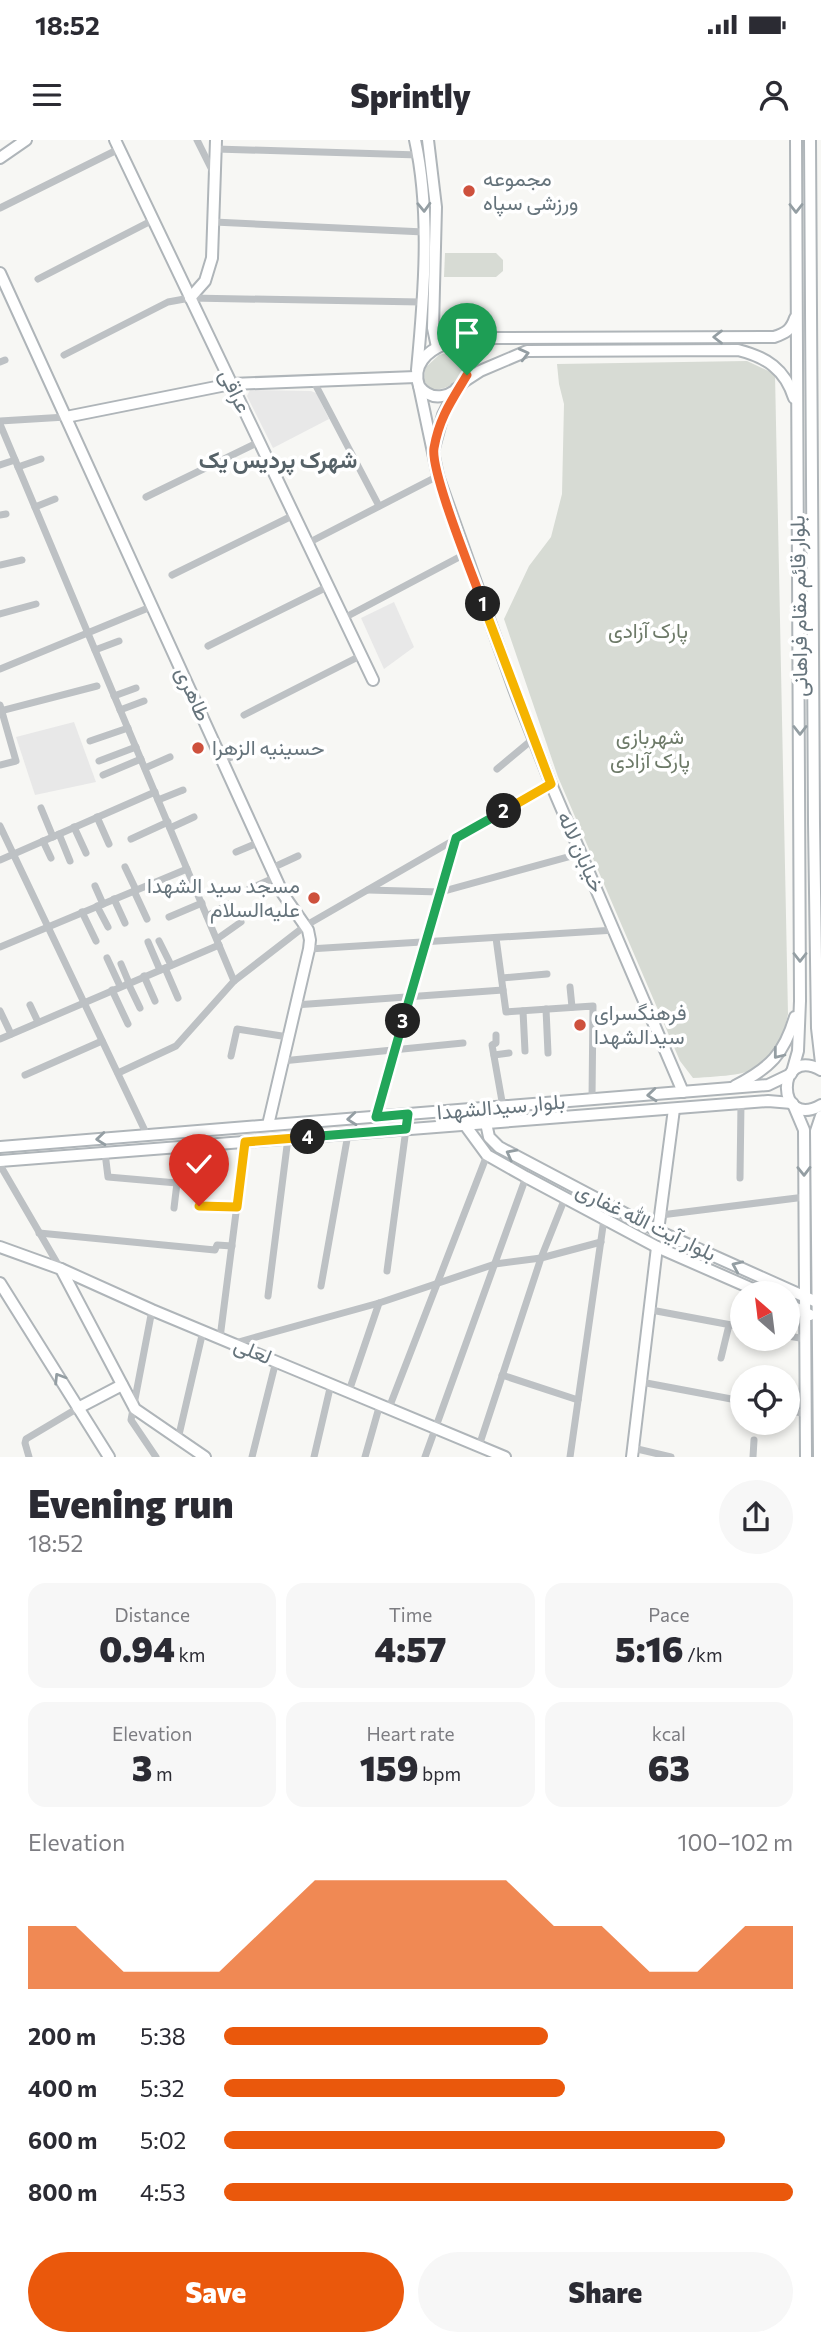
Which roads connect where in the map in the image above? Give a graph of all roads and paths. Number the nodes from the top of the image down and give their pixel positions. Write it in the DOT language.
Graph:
graph roads {
  1 [pos="26,140"];
  2 [pos="197,140"];
  3 [pos="415,140"];
  4 [pos="428,140"];
  5 [pos="796,140"];
  6 [pos="810,140"];
  7 [pos="216,144"];
  8 [pos="117,145"];
  9 [pos="419,155"];
  10 [pos="0,158"];
  11 [pos="215,177"];
  12 [pos="0,208"];
  13 [pos="153,220"];
  14 [pos="214,222"];
  15 [pos="424,232"];
  16 [pos="0,273"];
  17 [pos="38,279"];
  18 [pos="190,298"];
  19 [pos="421,302"];
  20 [pos="797,312"];
  21 [pos="752,337"];
  22 [pos="441,345"];
  23 [pos="64,355"];
  24 [pos="758,355"];
  25 [pos="417,378"];
  26 [pos="314,382"];
  27 [pos="231,384"];
  28 [pos="460,386"];
  29 [pos="797,410"];
  30 [pos="66,417"];
  31 [pos="0,425"];
  32 [pos="260,442"];
  33 [pos="798,449"];
  34 [pos="816,449"];
  35 [pos="433,451"];
  36 [pos="41,459"];
  37 [pos="798,463"];
  38 [pos="816,463"];
  39 [pos="17,464"];
  40 [pos="0,465"];
  41 [pos="438,476"];
  42 [pos="146,497"];
  43 [pos="55,499"];
  44 [pos="379,506"];
  45 [pos="35,507"];
  46 [pos="294,514"];
  47 [pos="308,543"];
  48 [pos="465,554"];
  49 [pos="22,560"];
  50 [pos="0,565"];
  51 [pos="172,575"];
  52 [pos="328,586"];
  53 [pos="36,604"];
  54 [pos="153,606"];
  55 [pos="0,614"];
  56 [pos="344,618"];
  57 [pos="88,633"];
  58 [pos="119,641"];
  59 [pos="208,646"];
  60 [pos="95,650"];
  61 [pos="362,655"];
  62 [pos="0,669"];
  63 [pos="373,680"];
  64 [pos="97,686"];
  65 [pos="136,688"];
  66 [pos="114,696"];
  67 [pos="144,701"];
  68 [pos="1,709"];
  69 [pos="120,710"];
  70 [pos="244,715"];
  71 [pos="128,728"];
  72 [pos="533,739"];
  73 [pos="90,741"];
  74 [pos="136,747"];
  75 [pos="244,753"];
  76 [pos="170,757"];
  77 [pos="223,760"];
  78 [pos="99,761"];
  79 [pos="143,764"];
  80 [pos="0,765"];
  81 [pos="497,769"];
  82 [pos="103,775"];
  83 [pos="551,784"];
  84 [pos="183,790"];
  85 [pos="156,796"];
  86 [pos="41,808"];
  87 [pos="97,817"];
  88 [pos="194,817"];
  89 [pos="818,823"];
  90 [pos="169,825"];
  91 [pos="0,826"];
  92 [pos="74,827"];
  93 [pos="56,835"];
  94 [pos="456,838"];
  95 [pos="131,839"];
  96 [pos="43,841"];
  97 [pos="260,842"];
  98 [pos="109,845"];
  99 [pos="236,852"];
  100 [pos="86,853"];
  101 [pos="582,853"];
  102 [pos="13,854"];
  103 [pos="298,856"];
  104 [pos="51,858"];
  105 [pos="0,860"];
  106 [pos="70,861"];
  107 [pos="125,866"];
  108 [pos="187,869"];
  109 [pos="274,873"];
  110 [pos="95,886"];
  111 [pos="249,889"];
  112 [pos="366,890"];
  113 [pos="135,891"];
  114 [pos="440,891"];
  115 [pos="114,899"];
  116 [pos="201,903"];
  117 [pos="229,904"];
  118 [pos="100,905"];
  119 [pos="82,912"];
  120 [pos="169,916"];
  121 [pos="207,916"];
  122 [pos="146,919"];
  123 [pos="241,922"];
  124 [pos="125,923"];
  125 [pos="48,926"];
  126 [pos="306,926"];
  127 [pos="108,927"];
  128 [pos="615,930"];
  129 [pos="496,938"];
  130 [pos="96,941"];
  131 [pos="159,941"];
  132 [pos="148,942"];
  133 [pos="218,942"];
  134 [pos="426,942"];
  135 [pos="0,947"];
  136 [pos="309,949"];
  137 [pos="107,958"];
  138 [pos="121,964"];
  139 [pos="165,968"];
  140 [pos="547,974"];
  141 [pos="144,976"];
  142 [pos="502,978"];
  143 [pos="234,981"];
  144 [pos="122,986"];
  145 [pos="570,987"];
  146 [pos="503,990"];
  147 [pos="410,996"];
  148 [pos="178,998"];
  149 [pos="800,1000"];
  150 [pos="155,1001"];
  151 [pos="84,1002"];
  152 [pos="30,1005"];
  153 [pos="295,1005"];
  154 [pos="572,1007"];
  155 [pos="140,1008"];
  156 [pos="546,1009"];
  157 [pos="0,1011"];
  158 [pos="523,1011"];
  159 [pos="38,1022"];
  160 [pos="128,1024"];
  161 [pos="11,1034"];
  162 [pos="496,1035"];
  163 [pos="288,1037"];
  164 [pos="0,1039"];
  165 [pos="102,1041"];
  166 [pos="463,1043"];
  167 [pos="395,1049"];
  168 [pos="525,1051"];
  169 [pos="509,1053"];
  170 [pos="548,1053"];
  171 [pos="494,1055"];
  172 [pos="231,1056"];
  173 [pos="282,1061"];
  174 [pos="821,1063"];
  175 [pos="821,1070"];
  176 [pos="118,1073"];
  177 [pos="791,1073"];
  178 [pos="25,1075"];
  179 [pos="768,1085"];
  180 [pos="732,1088"];
  181 [pos="683,1092"];
  182 [pos="592,1099"];
  183 [pos="768,1101"];
  184 [pos="741,1104"];
  185 [pos="793,1104"];
  186 [pos="821,1105"];
  187 [pos="503,1107"];
  188 [pos="674,1109"];
  189 [pos="408,1114"];
  190 [pos="821,1116"];
  191 [pos="376,1117"];
  192 [pos="486,1123"];
  193 [pos="268,1125"];
  194 [pos="465,1125"];
  195 [pos="406,1129"];
  196 [pos="348,1134"];
  197 [pos="147,1135"];
  198 [pos="288,1138"];
  199 [pos="245,1142"];
  200 [pos="0,1147"];
  201 [pos="105,1153"];
  202 [pos="487,1154"];
  203 [pos="0,1163"];
  204 [pos="533,1165"];
  205 [pos="526,1177"];
  206 [pos="740,1178"];
  207 [pos="805,1197"];
  208 [pos="565,1198"];
  209 [pos="199,1206"];
  210 [pos="237,1207"];
  211 [pos="174,1208"];
  212 [pos="661,1215"];
  213 [pos="604,1219"];
  214 [pos="658,1231"];
  215 [pos="39,1233"];
  216 [pos="601,1242"];
  217 [pos="232,1246"];
  218 [pos="0,1247"];
  219 [pos="657,1247"];
  220 [pos="819,1253"];
  221 [pos="541,1258"];
  222 [pos="495,1264"];
  223 [pos="61,1269"];
  224 [pos="387,1271"];
  225 [pos="735,1281"];
  226 [pos="0,1283"];
  227 [pos="437,1284"];
  228 [pos="321,1286"];
  229 [pos="268,1296"];
  230 [pos="806,1296"];
  231 [pos="379,1303"];
  232 [pos="820,1303"];
  233 [pos="152,1310"];
  234 [pos="651,1310"];
  235 [pos="800,1310"];
  236 [pos="806,1313"];
  237 [pos="820,1320"];
  238 [pos="729,1325"];
  239 [pos="203,1331"];
  240 [pos="220,1338"];
  241 [pos="800,1338"];
  242 [pos="806,1339"];
  243 [pos="234,1344"];
  244 [pos="720,1358"];
  245 [pos="276,1361"];
  246 [pos="502,1375"];
  247 [pos="641,1382"];
  248 [pos="331,1384"];
  249 [pos="122,1385"];
  250 [pos="348,1391"];
  251 [pos="730,1399"];
  252 [pos="578,1400"];
  253 [pos="385,1406"];
  254 [pos="78,1408"];
  255 [pos="135,1409"];
  256 [pos="800,1413"];
  257 [pos="806,1414"];
  258 [pos="434,1427"];
  259 [pos="178,1439"];
  260 [pos="754,1440"];
  261 [pos="479,1446"];
  262 [pos="633,1452"];
  263 [pos="501,1456"];
  264 [pos="29,1457"];
  265 [pos="108,1457"];
  266 [pos="156,1457"];
  267 [pos="205,1457"];
  268 [pos="252,1457"];
  269 [pos="314,1457"];
  270 [pos="365,1457"];
  271 [pos="425,1457"];
  272 [pos="570,1457"];
  273 [pos="671,1457"];
  274 [pos="753,1457"];
  275 [pos="806,1457"];
  276 [pos="819,1457"];
  1 -- 10 [label="street"];
  2 -- 11 [label="street"];
  3 -- 9 [label="street, خیابان لاله"];
  4 -- 22 [label="street"];
  5 -- 20 [label="street, بلوار قائم مقام فراهانی, one-way"];
  6 -- 34 [label="street, بلوار قائم مقام فراهانی"];
  7 -- 9 [label="street"];
  7 -- 11 [label="street"];
  8 -- 12 [label="street"];
  8 -- 13 [label="street, عراقی"];
  9 -- 15 [label="street, خیابان لاله, one-way"];
  11 -- 14 [label="street"];
  13 -- 17 [label="street"];
  13 -- 18 [label="street, عراقی"];
  14 -- 15 [label="street"];
  14 -- 18 [label="street"];
  15 -- 19 [label="street, خیابان لاله"];
  16 -- 30 [label="street, طاهری"];
  18 -- 19 [label="street"];
  18 -- 23 [label="street"];
  18 -- 27 [label="street, عراقی"];
  19 -- 25 [label="street, خیابان لاله"];
  20 -- 21 [label="street"];
  20 -- 29 [label="street, بلوار قائم مقام فراهانی"];
  21 -- 22 [label="street, one-way"];
  21 -- 24 [label="street"];
  22 -- 25 [label="street"];
  22 -- 28 [label="street"];
  28 -- 24 [label="street, one-way"];
  24 -- 29 [label="street"];
  25 -- 26 [label="street"];
  25 -- 28 [label="street"];
  25 -- 35 [label="street, خیابان لاله"];
  26 -- 27 [label="street"];
  26 -- 44 [label="street"];
  27 -- 30 [label="street"];
  27 -- 32 [label="street, عراقی"];
  28 -- 35 [label="street"];
  29 -- 33 [label="street, بلوار قائم مقام فراهانی"];
  30 -- 31 [label="street"];
  30 -- 54 [label="street, طاهری"];
  31 -- 39 [label="street"];
  32 -- 42 [label="street"];
  32 -- 46 [label="street, عراقی"];
  33 -- 34 [label="street"];
  33 -- 37 [label="street, بلوار قائم مقام فراهانی"];
  34 -- 38 [label="street, بلوار قائم مقام فراهانی"];
  35 -- 41 [label="street, خیابان لاله"];
  36 -- 39 [label="street"];
  37 -- 38 [label="street"];
  37 -- 149 [label="street, بلوار قائم مقام فراهانی, one-way"];
  38 -- 89 [label="street, بلوار قائم مقام فراهانی"];
  39 -- 40 [label="street"];
  39 -- 45 [label="street"];
  41 -- 44 [label="street"];
  41 -- 48 [label="street, خیابان لاله"];
  43 -- 45 [label="street"];
  44 -- 47 [label="street"];
  45 -- 57 [label="street"];
  46 -- 47 [label="street, عراقی"];
  46 -- 51 [label="street"];
  47 -- 52 [label="street, عراقی"];
  48 -- 56 [label="street"];
  48 -- 72 [label="street, خیابان لاله"];
  49 -- 50 [label="street"];
  52 -- 56 [label="street, عراقی"];
  52 -- 59 [label="street"];
  53 -- 55 [label="street"];
  54 -- 57 [label="street"];
  54 -- 77 [label="street, طاهری"];
  56 -- 61 [label="street, عراقی"];
  57 -- 60 [label="street"];
  57 -- 62 [label="street"];
  58 -- 60 [label="street"];
  60 -- 66 [label="street"];
  61 -- 63 [label="street, عراقی"];
  61 -- 70 [label="street"];
  64 -- 68 [label="street"];
  65 -- 66 [label="street"];
  66 -- 69 [label="street"];
  67 -- 69 [label="street"];
  68 -- 80 [label="street"];
  69 -- 71 [label="street"];
  71 -- 73 [label="street"];
  71 -- 74 [label="street"];
  72 -- 81 [label="street"];
  72 -- 83 [label="street, خیابان لاله"];
  74 -- 78 [label="street"];
  74 -- 79 [label="street"];
  75 -- 77 [label="street"];
  76 -- 79 [label="street"];
  77 -- 97 [label="street, طاهری"];
  79 -- 82 [label="street"];
  79 -- 85 [label="street"];
  83 -- 94 [label="street"];
  83 -- 101 [label="street, خیابان لاله"];
  84 -- 85 [label="street"];
  85 -- 87 [label="street"];
  85 -- 90 [label="street"];
  86 -- 93 [label="street"];
  87 -- 92 [label="street"];
  87 -- 98 [label="street"];
  88 -- 90 [label="street"];
  89 -- 174 [label="street, بلوار قائم مقام فراهانی"];
  90 -- 95 [label="street"];
  90 -- 108 [label="street"];
  91 -- 102 [label="street"];
  92 -- 93 [label="street"];
  92 -- 100 [label="street"];
  93 -- 96 [label="street"];
  93 -- 106 [label="street"];
  94 -- 112 [label="street"];
  94 -- 114 [label="street"];
  96 -- 102 [label="street"];
  96 -- 104 [label="street"];
  97 -- 99 [label="street"];
  97 -- 109 [label="street, طاهری"];
  101 -- 114 [label="street"];
  101 -- 128 [label="street, خیابان لاله"];
  102 -- 105 [label="street"];
  102 -- 125 [label="street"];
  103 -- 109 [label="street"];
  107 -- 113 [label="street"];
  108 -- 113 [label="street"];
  108 -- 116 [label="street"];
  109 -- 111 [label="street"];
  109 -- 126 [label="street, طاهری"];
  110 -- 118 [label="street"];
  112 -- 114 [label="street"];
  112 -- 126 [label="street"];
  113 -- 115 [label="street"];
  113 -- 122 [label="street"];
  114 -- 134 [label="street"];
  115 -- 118 [label="street"];
  115 -- 124 [label="street"];
  116 -- 120 [label="street"];
  116 -- 121 [label="street"];
  117 -- 121 [label="street"];
  118 -- 119 [label="street"];
  118 -- 127 [label="street"];
  119 -- 125 [label="street"];
  119 -- 130 [label="street"];
  121 -- 133 [label="street"];
  123 -- 133 [label="street"];
  125 -- 135 [label="street"];
  125 -- 151 [label="street"];
  126 -- 136 [label="street, طاهری"];
  126 -- 143 [label="street"];
  128 -- 129 [label="street"];
  128 -- 181 [label="street, خیابان لاله"];
  129 -- 134 [label="street"];
  129 -- 142 [label="street"];
  131 -- 139 [label="street"];
  132 -- 139 [label="street"];
  133 -- 139 [label="street"];
  133 -- 143 [label="street"];
  134 -- 136 [label="street"];
  134 -- 147 [label="street"];
  136 -- 153 [label="street, طاهری"];
  137 -- 144 [label="street"];
  138 -- 144 [label="street"];
  139 -- 141 [label="street"];
  139 -- 148 [label="street"];
  140 -- 142 [label="street"];
  141 -- 144 [label="street"];
  141 -- 150 [label="street"];
  142 -- 146 [label="street"];
  143 -- 176 [label="street"];
  144 -- 151 [label="street"];
  144 -- 155 [label="street"];
  144 -- 160 [label="street"];
  145 -- 154 [label="street"];
  146 -- 147 [label="street"];
  146 -- 158 [label="street"];
  147 -- 153 [label="street"];
  147 -- 167 [label="street"];
  149 -- 177 [label="street, بلوار قائم مقام فراهانی"];
  149 -- 180 [label="street, one-way"];
  151 -- 159 [label="street"];
  151 -- 165 [label="street"];
  152 -- 159 [label="street"];
  153 -- 163 [label="street, طاهری"];
  154 -- 156 [label="street"];
  154 -- 182 [label="street"];
  156 -- 158 [label="street"];
  156 -- 170 [label="street"];
  157 -- 161 [label="street"];
  158 -- 168 [label="street"];
  159 -- 161 [label="street"];
  161 -- 164 [label="street"];
  162 -- 171 [label="street"];
  163 -- 172 [label="street"];
  163 -- 173 [label="street, طاهری"];
  165 -- 176 [label="street"];
  165 -- 178 [label="street"];
  166 -- 167 [label="street"];
  167 -- 173 [label="street"];
  167 -- 191 [label="street"];
  169 -- 171 [label="street"];
  171 -- 187 [label="street"];
  173 -- 193 [label="street, طاهری"];
  175 -- 177 [label="street"];
  176 -- 197 [label="street"];
  177 -- 179 [label="street, بلوار سیدالشهدا"];
  177 -- 185 [label="street, بلوار قائم مقام فراهانی"];
  179 -- 180 [label="street, بلوار سیدالشهدا"];
  179 -- 183 [label="street"];
  180 -- 181 [label="street, بلوار سیدالشهدا"];
  181 -- 182 [label="street, بلوار سیدالشهدا, one-way"];
  182 -- 187 [label="street, بلوار سیدالشهدا"];
  183 -- 184 [label="street, بلوار سیدالشهدا"];
  183 -- 185 [label="street, بلوار سیدالشهدا"];
  184 -- 188 [label="street, بلوار سیدالشهدا"];
  184 -- 206 [label="street"];
  185 -- 186 [label="street, بلوار سیدالشهدا"];
  185 -- 207 [label="street, one-way"];
  187 -- 189 [label="street, بلوار سیدالشهدا"];
  188 -- 192 [label="street, بلوار سیدالشهدا"];
  188 -- 212 [label="street"];
  189 -- 191 [label="street, بلوار سیدالشهدا"];
  189 -- 195 [label="street"];
  190 -- 220 [label="street"];
  191 -- 193 [label="street, بلوار سیدالشهدا, one-way"];
  192 -- 194 [label="street, بلوار سیدالشهدا"];
  204 -- 192 [label="street, بلوار آیت الله غفاری, one-way"];
  193 -- 197 [label="street, بلوار سیدالشهدا"];
  194 -- 195 [label="street, بلوار سیدالشهدا"];
  194 -- 202 [label="street, بلوار آیت الله غفاری"];
  195 -- 196 [label="street, بلوار سیدالشهدا"];
  195 -- 224 [label="street"];
  196 -- 198 [label="street, بلوار سیدالشهدا"];
  196 -- 228 [label="street"];
  197 -- 200 [label="street, بلوار سیدالشهدا, one-way"];
  198 -- 199 [label="street, بلوار سیدالشهدا"];
  198 -- 229 [label="street"];
  199 -- 201 [label="street, بلوار سیدالشهدا"];
  199 -- 210 [label="street"];
  201 -- 203 [label="street, بلوار سیدالشهدا"];
  201 -- 211 [label="street"];
  202 -- 205 [label="street, بلوار آیت الله غفاری"];
  202 -- 227 [label="street"];
  203 -- 215 [label="street"];
  204 -- 205 [label="street"];
  204 -- 214 [label="street, بلوار آیت الله غفاری"];
  205 -- 208 [label="street, بلوار آیت الله غفاری"];
  205 -- 222 [label="street"];
  207 -- 212 [label="street"];
  207 -- 230 [label="street"];
  208 -- 213 [label="street, بلوار آیت الله غفاری"];
  208 -- 221 [label="street"];
  209 -- 210 [label="street"];
  210 -- 217 [label="street"];
  212 -- 214 [label="street"];
  213 -- 216 [label="street"];
  213 -- 219 [label="street, بلوار آیت الله غفاری"];
  230 -- 214 [label="street, بلوار آیت الله غفاری, one-way"];
  215 -- 217 [label="street"];
  215 -- 223 [label="street"];
  216 -- 221 [label="street"];
  216 -- 252 [label="street"];
  217 -- 240 [label="street"];
  218 -- 223 [label="street, لعلی"];
  219 -- 225 [label="street, بلوار آیت الله غفاری"];
  219 -- 234 [label="street"];
  220 -- 232 [label="street"];
  221 -- 222 [label="street"];
  221 -- 246 [label="street"];
  222 -- 227 [label="street"];
  222 -- 258 [label="street"];
  223 -- 233 [label="street, لعلی"];
  223 -- 249 [label="street"];
  254 -- 226 [label="street, one-way"];
  227 -- 231 [label="street"];
  227 -- 253 [label="street"];
  230 -- 232 [label="street, بلوار آیت الله غفاری"];
  230 -- 236 [label="street"];
  231 -- 243 [label="street"];
  231 -- 250 [label="street"];
  232 -- 237 [label="street"];
  233 -- 239 [label="street, لعلی"];
  233 -- 255 [label="street"];
  234 -- 238 [label="street"];
  234 -- 247 [label="street"];
  235 -- 236 [label="street"];
  236 -- 237 [label="street"];
  236 -- 242 [label="street"];
  237 -- 276 [label="street"];
  238 -- 244 [label="street"];
  239 -- 240 [label="street, لعلی"];
  239 -- 259 [label="street"];
  240 -- 243 [label="street, لعلی"];
  241 -- 242 [label="street"];
  242 -- 257 [label="street"];
  243 -- 245 [label="street, لعلی"];
  245 -- 248 [label="street, لعلی"];
  245 -- 268 [label="street"];
  246 -- 252 [label="street"];
  246 -- 261 [label="street"];
  247 -- 251 [label="street"];
  247 -- 262 [label="street"];
  248 -- 250 [label="street, لعلی"];
  248 -- 269 [label="street"];
  249 -- 254 [label="street"];
  249 -- 255 [label="street"];
  250 -- 253 [label="street, لعلی"];
  252 -- 272 [label="street"];
  253 -- 258 [label="street, لعلی"];
  253 -- 270 [label="street"];
  254 -- 264 [label="street"];
  254 -- 265 [label="street"];
  255 -- 259 [label="street"];
  255 -- 266 [label="street"];
  256 -- 257 [label="street"];
  257 -- 275 [label="street"];
  258 -- 261 [label="street, لعلی"];
  258 -- 271 [label="street"];
  259 -- 267 [label="street"];
  260 -- 274 [label="street"];
  261 -- 263 [label="street, لعلی"];
  262 -- 273 [label="street"];
}
